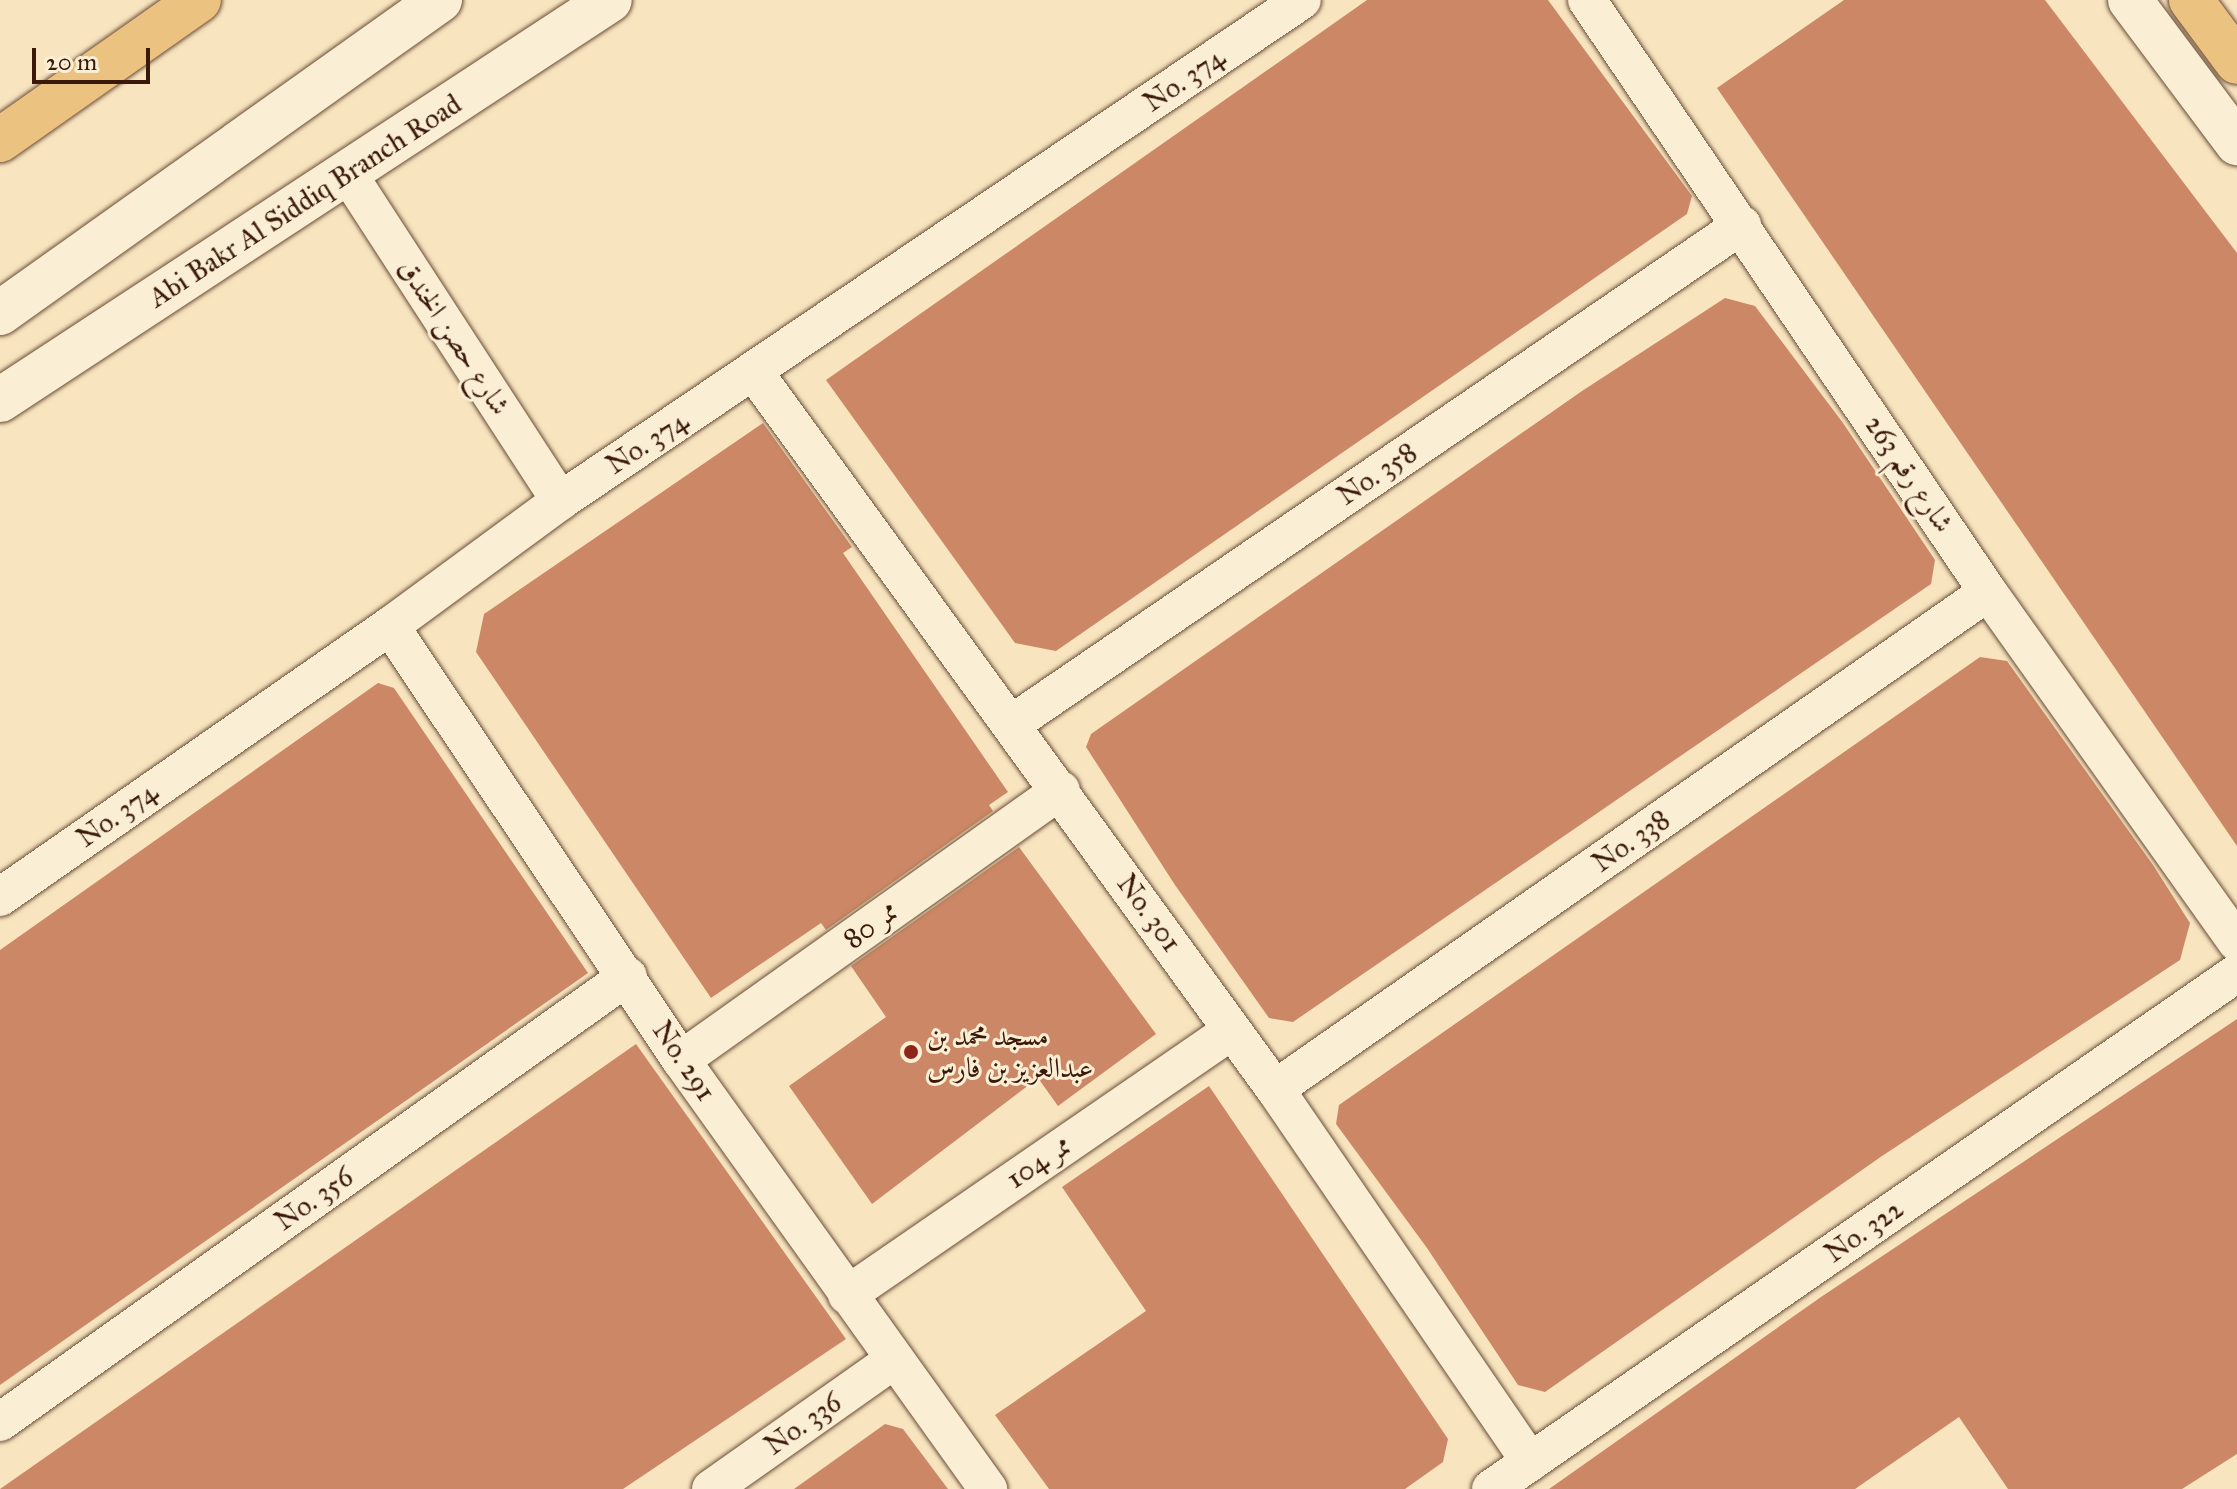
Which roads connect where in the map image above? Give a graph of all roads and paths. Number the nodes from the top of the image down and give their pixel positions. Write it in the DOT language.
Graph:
graph roads {
  1 [pos="199,0"];
  2 [pos="440,0"];
  3 [pos="610,0"];
  4 [pos="1302,0"];
  5 [pos="1587,0"];
  6 [pos="2130,0"];
  7 [pos="2191,0"];
  8 [pos="2237,62"];
  9 [pos="0,140"];
  10 [pos="2237,143"];
  11 [pos="348,174"];
  12 [pos="1742,225"];
  13 [pos="0,313"];
  14 [pos="754,372"];
  15 [pos="0,400"];
  16 [pos="560,501"];
  17 [pos="1988,592"];
  18 [pos="390,626"];
  19 [pos="1013,723"];
  20 [pos="1061,790"];
  21 [pos="0,897"];
  22 [pos="2237,943"];
  23 [pos="2237,973"];
  24 [pos="628,976"];
  25 [pos="1232,1030"];
  26 [pos="681,1060"];
  27 [pos="1275,1089"];
  28 [pos="847,1295"];
  29 [pos="895,1359"];
  30 [pos="0,1422"];
  31 [pos="1530,1462"];
  32 [pos="711,1489"];
  33 [pos="988,1489"];
  34 [pos="1491,1489"];
  1 -- 9 [label="main road"];
  2 -- 13 [label="main road"];
  3 -- 11 [label="main road, Abi Bakr Al Siddiq Branch Road"];
  4 -- 14 [label="street, No. 374"];
  5 -- 12 [label="street, شارع رقم 263"];
  6 -- 10 [label="main road"];
  7 -- 8 [label="main road"];
  11 -- 15 [label="main road, Abi Bakr Al Siddiq Branch Road"];
  11 -- 16 [label="street, شارع حصن الخندق"];
  12 -- 17 [label="street, شارع رقم 263"];
  12 -- 19 [label="street, No. 358"];
  14 -- 16 [label="street, No. 374"];
  14 -- 19 [label="street, No. 301"];
  16 -- 18 [label="street, No. 374"];
  17 -- 22 [label="street, شارع رقم 263"];
  17 -- 27 [label="street, No. 338"];
  18 -- 21 [label="street, No. 374"];
  18 -- 24 [label="street, No. 291"];
  19 -- 20 [label="street, No. 301"];
  20 -- 25 [label="street, No. 301"];
  20 -- 26 [label="street, ممر 80"];
  23 -- 31 [label="street, No. 322"];
  24 -- 26 [label="street, No. 291"];
  24 -- 30 [label="street, No. 356"];
  25 -- 27 [label="street, No. 301"];
  25 -- 28 [label="street, ممر 104"];
  26 -- 28 [label="street, No. 291"];
  27 -- 31 [label="street, No. 301"];
  28 -- 29 [label="street, No. 291"];
  29 -- 32 [label="street, No. 336"];
  29 -- 33 [label="street, No. 291"];
  31 -- 34 [label="street, No. 322"];
}
